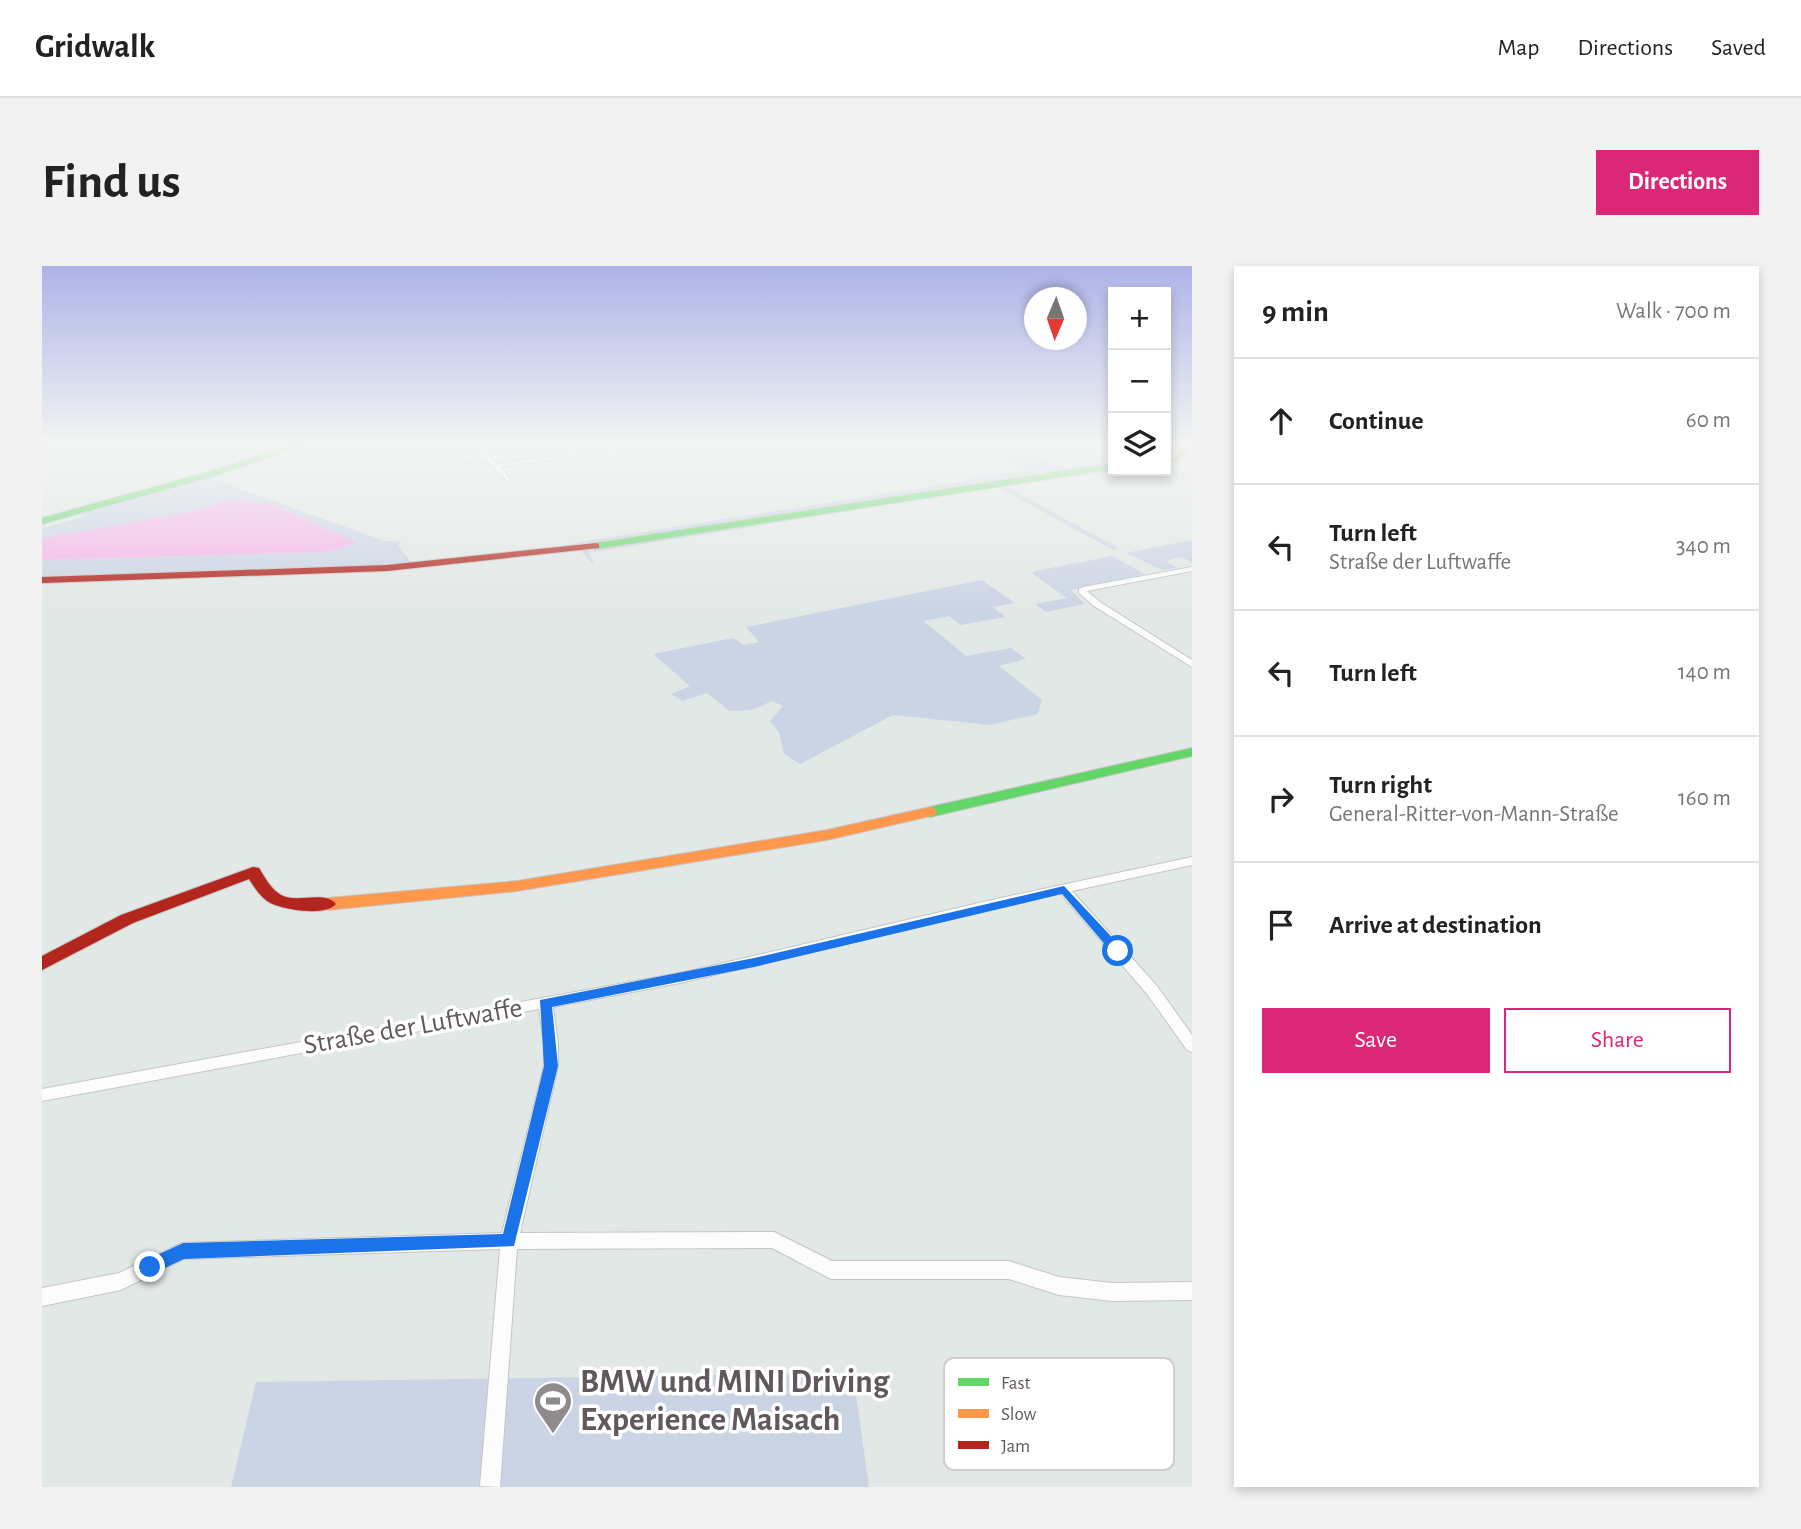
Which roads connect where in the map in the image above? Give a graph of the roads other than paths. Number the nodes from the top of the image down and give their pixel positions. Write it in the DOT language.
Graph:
graph roads {
  1 [pos="121,499"];
  2 [pos="883,499"];
  3 [pos="42,521"];
  4 [pos="1192,569"];
  5 [pos="42,580"];
  6 [pos="1192,664"];
  7 [pos="1192,752"];
  8 [pos="1192,861"];
  9 [pos="1064,890"];
  10 [pos="42,964"];
  11 [pos="545,1003"];
  12 [pos="1192,1046"];
  13 [pos="42,1095"];
  14 [pos="509,1241"];
  15 [pos="1192,1291"];
  16 [pos="42,1297"];
  17 [pos="490,1486"];
  1 -- 3 [label="main road"];
  2 -- 5 [label="main road"];
  4 -- 6 [label="street"];
  7 -- 10 [label="main road"];
  8 -- 9 [label="street, Straße der Luftwaffe"];
  9 -- 11 [label="street, Straße der Luftwaffe"];
  9 -- 12 [label="street"];
  11 -- 13 [label="street, Straße der Luftwaffe"];
  11 -- 14 [label="street"];
  14 -- 15 [label="street"];
  14 -- 16 [label="street"];
  14 -- 17 [label="street"];
}
